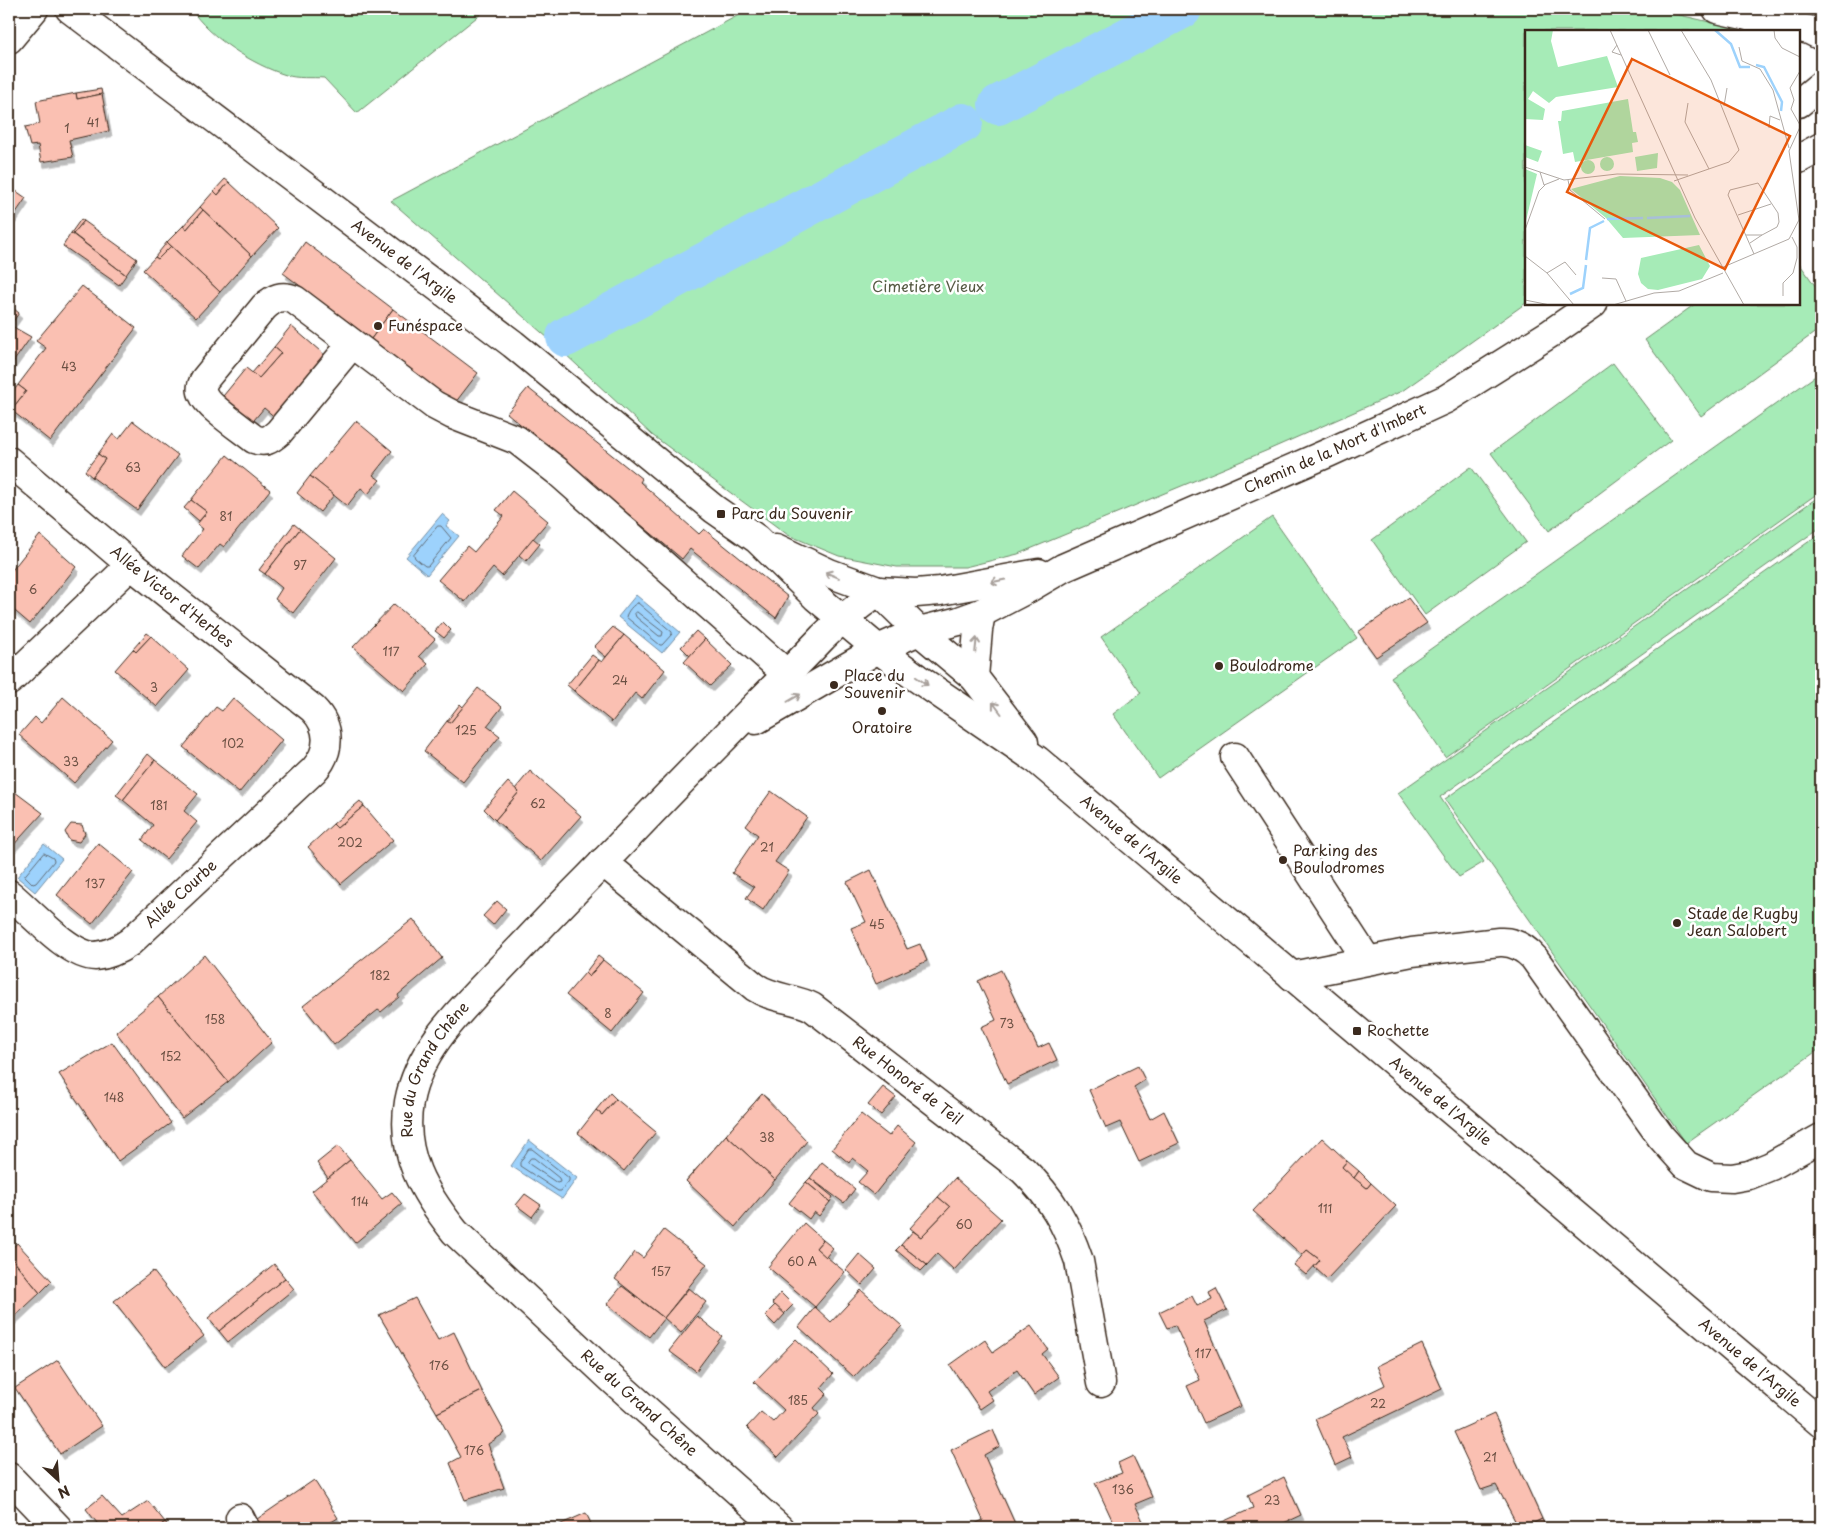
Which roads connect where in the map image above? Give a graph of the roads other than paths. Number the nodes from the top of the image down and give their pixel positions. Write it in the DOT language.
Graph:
graph roads {
  1 [pos="34,9"];
  2 [pos="70,9"];
  3 [pos="1717,9"];
  4 [pos="1821,36"];
  5 [pos="9,40"];
  6 [pos="1821,85"];
  7 [pos="1800,102"];
  8 [pos="1821,147"];
  9 [pos="1800,158"];
  10 [pos="1592,305"];
  11 [pos="352,344"];
  12 [pos="9,461"];
  13 [pos="756,539"];
  14 [pos="131,565"];
  15 [pos="1063,568"];
  16 [pos="878,591"];
  17 [pos="981,613"];
  18 [pos="841,620"];
  19 [pos="919,631"];
  20 [pos="877,637"];
  21 [pos="788,674"];
  22 [pos="974,677"];
  23 [pos="9,681"];
  24 [pos="326,739"];
  25 [pos="722,740"];
  26 [pos="1235,757"];
  27 [pos="1037,760"];
  28 [pos="603,862"];
  29 [pos="9,894"];
  30 [pos="1367,960"];
  31 [pos="1292,976"];
  32 [pos="1821,1138"];
  33 [pos="1101,1383"];
  34 [pos="1821,1423"];
  35 [pos="9,1477"];
  36 [pos="742,1496"];
  37 [pos="58,1528"];
  38 [pos="754,1528"];
  39 [pos="779,1528"];
  1 -- 5 [label="street"];
  2 -- 13 [label="street, Avenue de l'Argile"];
  3 -- 4 [label="street"];
  6 -- 7 [label="street"];
  8 -- 9 [label="street"];
  10 -- 15 [label="street, Chemin de la Mort d'Imbert"];
  11 -- 11 [label="street"];
  11 -- 21 [label="street"];
  12 -- 14 [label="street, Allée Victor d'Herbes"];
  16 -- 13 [label="street, Avenue de l'Argile, one-way"];
  13 -- 18 [label="street, Avenue de l'Argile"];
  14 -- 23 [label="street"];
  14 -- 24 [label="street, Allée Victor d'Herbes"];
  15 -- 16 [label="street, Chemin de la Mort d'Imbert, one-way"];
  15 -- 17 [label="street, Chemin de la Mort d'Imbert"];
  16 -- 18 [label="street"];
  16 -- 19 [label="street, Avenue de l'Argile"];
  16 -- 20 [label="street"];
  17 -- 19 [label="street, Chemin de la Mort d'Imbert"];
  22 -- 17 [label="street, one-way"];
  18 -- 20 [label="street, Avenue de l'Argile"];
  18 -- 21 [label="street"];
  19 -- 20 [label="street"];
  19 -- 22 [label="street, Avenue de l'Argile"];
  25 -- 20 [label="street, one-way"];
  20 -- 27 [label="street, Avenue de l'Argile, one-way"];
  21 -- 25 [label="street"];
  27 -- 22 [label="street, Avenue de l'Argile, one-way"];
  24 -- 29 [label="street, Allée Courbe"];
  25 -- 28 [label="street, Rue du Grand Chêne"];
  26 -- 30 [label="street"];
  27 -- 31 [label="street, Avenue de l'Argile"];
  28 -- 33 [label="street, Rue Honoré de Teil"];
  28 -- 36 [label="street, Rue du Grand Chêne"];
  30 -- 31 [label="street"];
  30 -- 32 [label="street"];
  31 -- 34 [label="street, Avenue de l'Argile"];
  35 -- 37 [label="street"];
  36 -- 38 [label="street"];
  36 -- 39 [label="street, Rue du Grand Chêne"];
}
